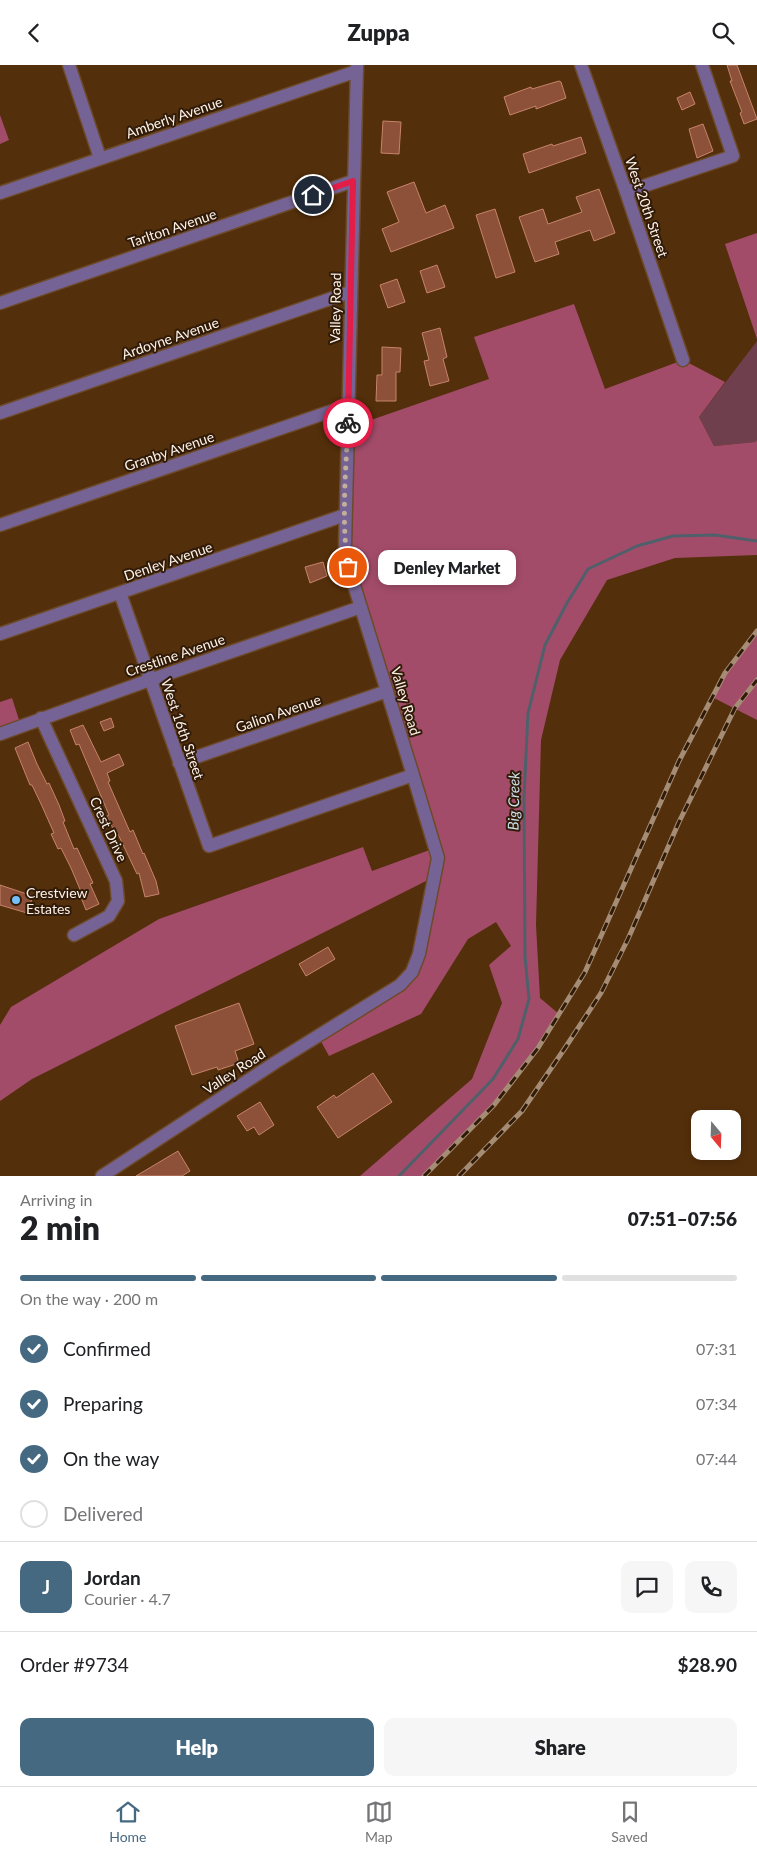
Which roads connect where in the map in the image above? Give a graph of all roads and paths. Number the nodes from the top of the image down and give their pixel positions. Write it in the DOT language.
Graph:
graph roads {
  1 [pos="69,65"];
  2 [pos="581,65"];
  3 [pos="702,65"];
  4 [pos="357,68"];
  5 [pos="100,158"];
  6 [pos="353,181"];
  7 [pos="626,191"];
  8 [pos="0,193"];
  9 [pos="350,292"];
  10 [pos="0,303"];
  11 [pos="683,360"];
  12 [pos="348,405"];
  13 [pos="0,413"];
  14 [pos="345,515"];
  15 [pos="0,525"];
  16 [pos="120,593"];
  17 [pos="361,607"];
  18 [pos="0,634"];
  19 [pos="150,680"];
  20 [pos="387,691"];
  21 [pos="41,718"];
  22 [pos="0,734"];
  23 [pos="179,763"];
  24 [pos="414,775"];
  25 [pos="74,935"];
  26 [pos="102,1176"];
  1 -- 5 [label="street"];
  2 -- 7 [label="street, West 20th Street"];
  3 -- 7 [label="street"];
  4 -- 5 [label="street, Amberly Avenue"];
  4 -- 6 [label="street, Valley Road"];
  5 -- 8 [label="street, Amberly Avenue"];
  6 -- 9 [label="street, Valley Road"];
  6 -- 10 [label="street, Tarlton Avenue"];
  7 -- 11 [label="street, West 20th Street"];
  9 -- 12 [label="street, Valley Road"];
  9 -- 13 [label="street, Ardoyne Avenue"];
  12 -- 14 [label="street, Valley Road"];
  12 -- 15 [label="street, Granby Avenue"];
  14 -- 16 [label="street, Denley Avenue"];
  14 -- 17 [label="street, Valley Road"];
  16 -- 18 [label="street, Denley Avenue"];
  16 -- 19 [label="street, West 16th Street"];
  17 -- 19 [label="street, Crestline Avenue"];
  17 -- 20 [label="street, Valley Road"];
  19 -- 21 [label="street, Crestline Avenue"];
  19 -- 23 [label="street, West 16th Street"];
  20 -- 23 [label="street, Galion Avenue"];
  20 -- 24 [label="street, Valley Road"];
  21 -- 22 [label="street, Crestline Avenue"];
  21 -- 25 [label="street, Crest Drive"];
  23 -- 24 [label="street, West 16th Street"];
  24 -- 26 [label="street, Valley Road"];
}
